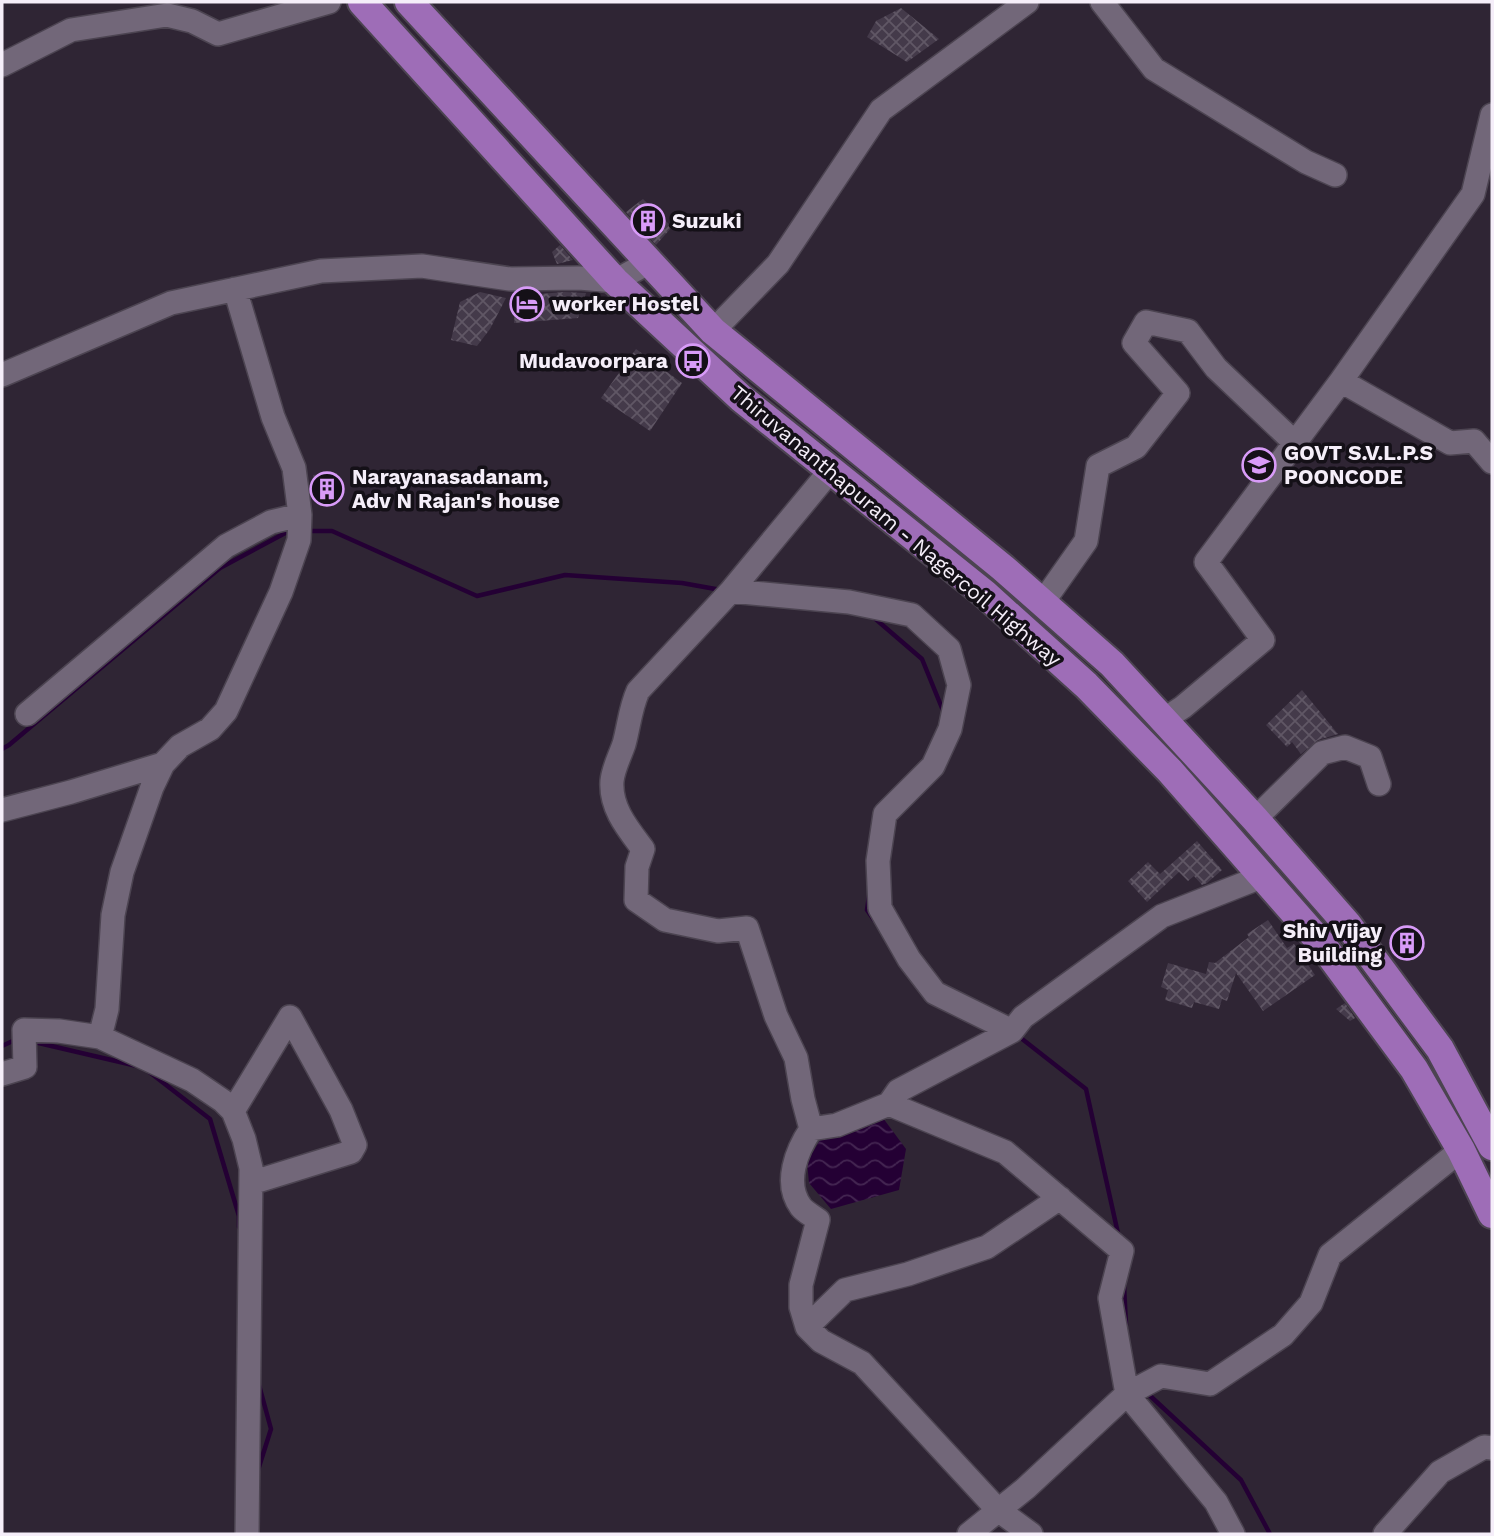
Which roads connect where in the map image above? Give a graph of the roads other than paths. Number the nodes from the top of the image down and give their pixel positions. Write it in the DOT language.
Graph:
graph roads {
  1 [pos="329,2"];
  2 [pos="362,2"];
  3 [pos="409,2"];
  4 [pos="1027,2"];
  5 [pos="1102,2"];
  6 [pos="2,65"];
  7 [pos="1492,114"];
  8 [pos="1335,174"];
  9 [pos="648,263"];
  10 [pos="615,281"];
  11 [pos="235,289"];
  12 [pos="713,331"];
  13 [pos="2,375"];
  14 [pos="1341,381"];
  15 [pos="1295,443"];
  16 [pos="1492,461"];
  17 [pos="830,471"];
  18 [pos="300,515"];
  19 [pos="731,591"];
  20 [pos="1043,602"];
  21 [pos="27,714"];
  22 [pos="1162,721"];
  23 [pos="163,764"];
  24 [pos="1379,783"];
  25 [pos="2,810"];
  26 [pos="1255,819"];
  27 [pos="1261,877"];
  28 [pos="1012,1031"];
  29 [pos="100,1037"];
  30 [pos="2,1073"];
  31 [pos="889,1104"];
  32 [pos="233,1111"];
  33 [pos="811,1129"];
  34 [pos="1492,1146"];
  35 [pos="1461,1150"];
  36 [pos="251,1183"];
  37 [pos="1060,1198"];
  38 [pos="1492,1213"];
  39 [pos="807,1327"];
  40 [pos="1135,1390"];
  41 [pos="1492,1448"];
  42 [pos="998,1510"];
  43 [pos="247,1534"];
  44 [pos="969,1534"];
  45 [pos="1031,1534"];
  46 [pos="1233,1534"];
  47 [pos="1385,1534"];
  1 -- 6 [label="street"];
  2 -- 10 [label="main road, Thiruvananthapuram - Nagercoil Highway"];
  3 -- 9 [label="main road, Thiruvananthapuram - Nagercoil Highway"];
  4 -- 12 [label="street"];
  5 -- 8 [label="street"];
  7 -- 14 [label="street"];
  9 -- 10 [label="street"];
  9 -- 12 [label="main road, Thiruvananthapuram - Nagercoil Highway"];
  10 -- 11 [label="street"];
  10 -- 17 [label="main road, Thiruvananthapuram - Nagercoil Highway"];
  11 -- 13 [label="street"];
  11 -- 18 [label="street"];
  12 -- 20 [label="main road, Thiruvananthapuram - Nagercoil Highway"];
  14 -- 15 [label="street"];
  14 -- 16 [label="street"];
  15 -- 20 [label="street"];
  15 -- 22 [label="street"];
  17 -- 19 [label="street"];
  17 -- 27 [label="main road, Thiruvananthapuram - Nagercoil Highway"];
  18 -- 21 [label="street"];
  18 -- 23 [label="street"];
  19 -- 28 [label="street"];
  19 -- 33 [label="street"];
  20 -- 22 [label="main road, Thiruvananthapuram - Nagercoil Highway"];
  22 -- 26 [label="main road, Thiruvananthapuram - Nagercoil Highway"];
  23 -- 25 [label="street"];
  23 -- 29 [label="street"];
  24 -- 26 [label="street"];
  26 -- 34 [label="main road, Thiruvananthapuram - Nagercoil Highway"];
  27 -- 28 [label="street"];
  27 -- 35 [label="main road, Thiruvananthapuram - Nagercoil Highway"];
  28 -- 31 [label="street"];
  29 -- 30 [label="street"];
  29 -- 32 [label="street"];
  31 -- 33 [label="street"];
  31 -- 37 [label="street"];
  32 -- 36 [label="street"];
  32 -- 36 [label="street"];
  33 -- 39 [label="street"];
  35 -- 38 [label="main road, Thiruvananthapuram - Nagercoil Highway"];
  35 -- 40 [label="street"];
  36 -- 43 [label="street"];
  37 -- 39 [label="street"];
  37 -- 40 [label="street"];
  39 -- 42 [label="street"];
  40 -- 42 [label="street"];
  40 -- 46 [label="street"];
  41 -- 47 [label="street"];
  42 -- 44 [label="street"];
  42 -- 45 [label="street"];
}
